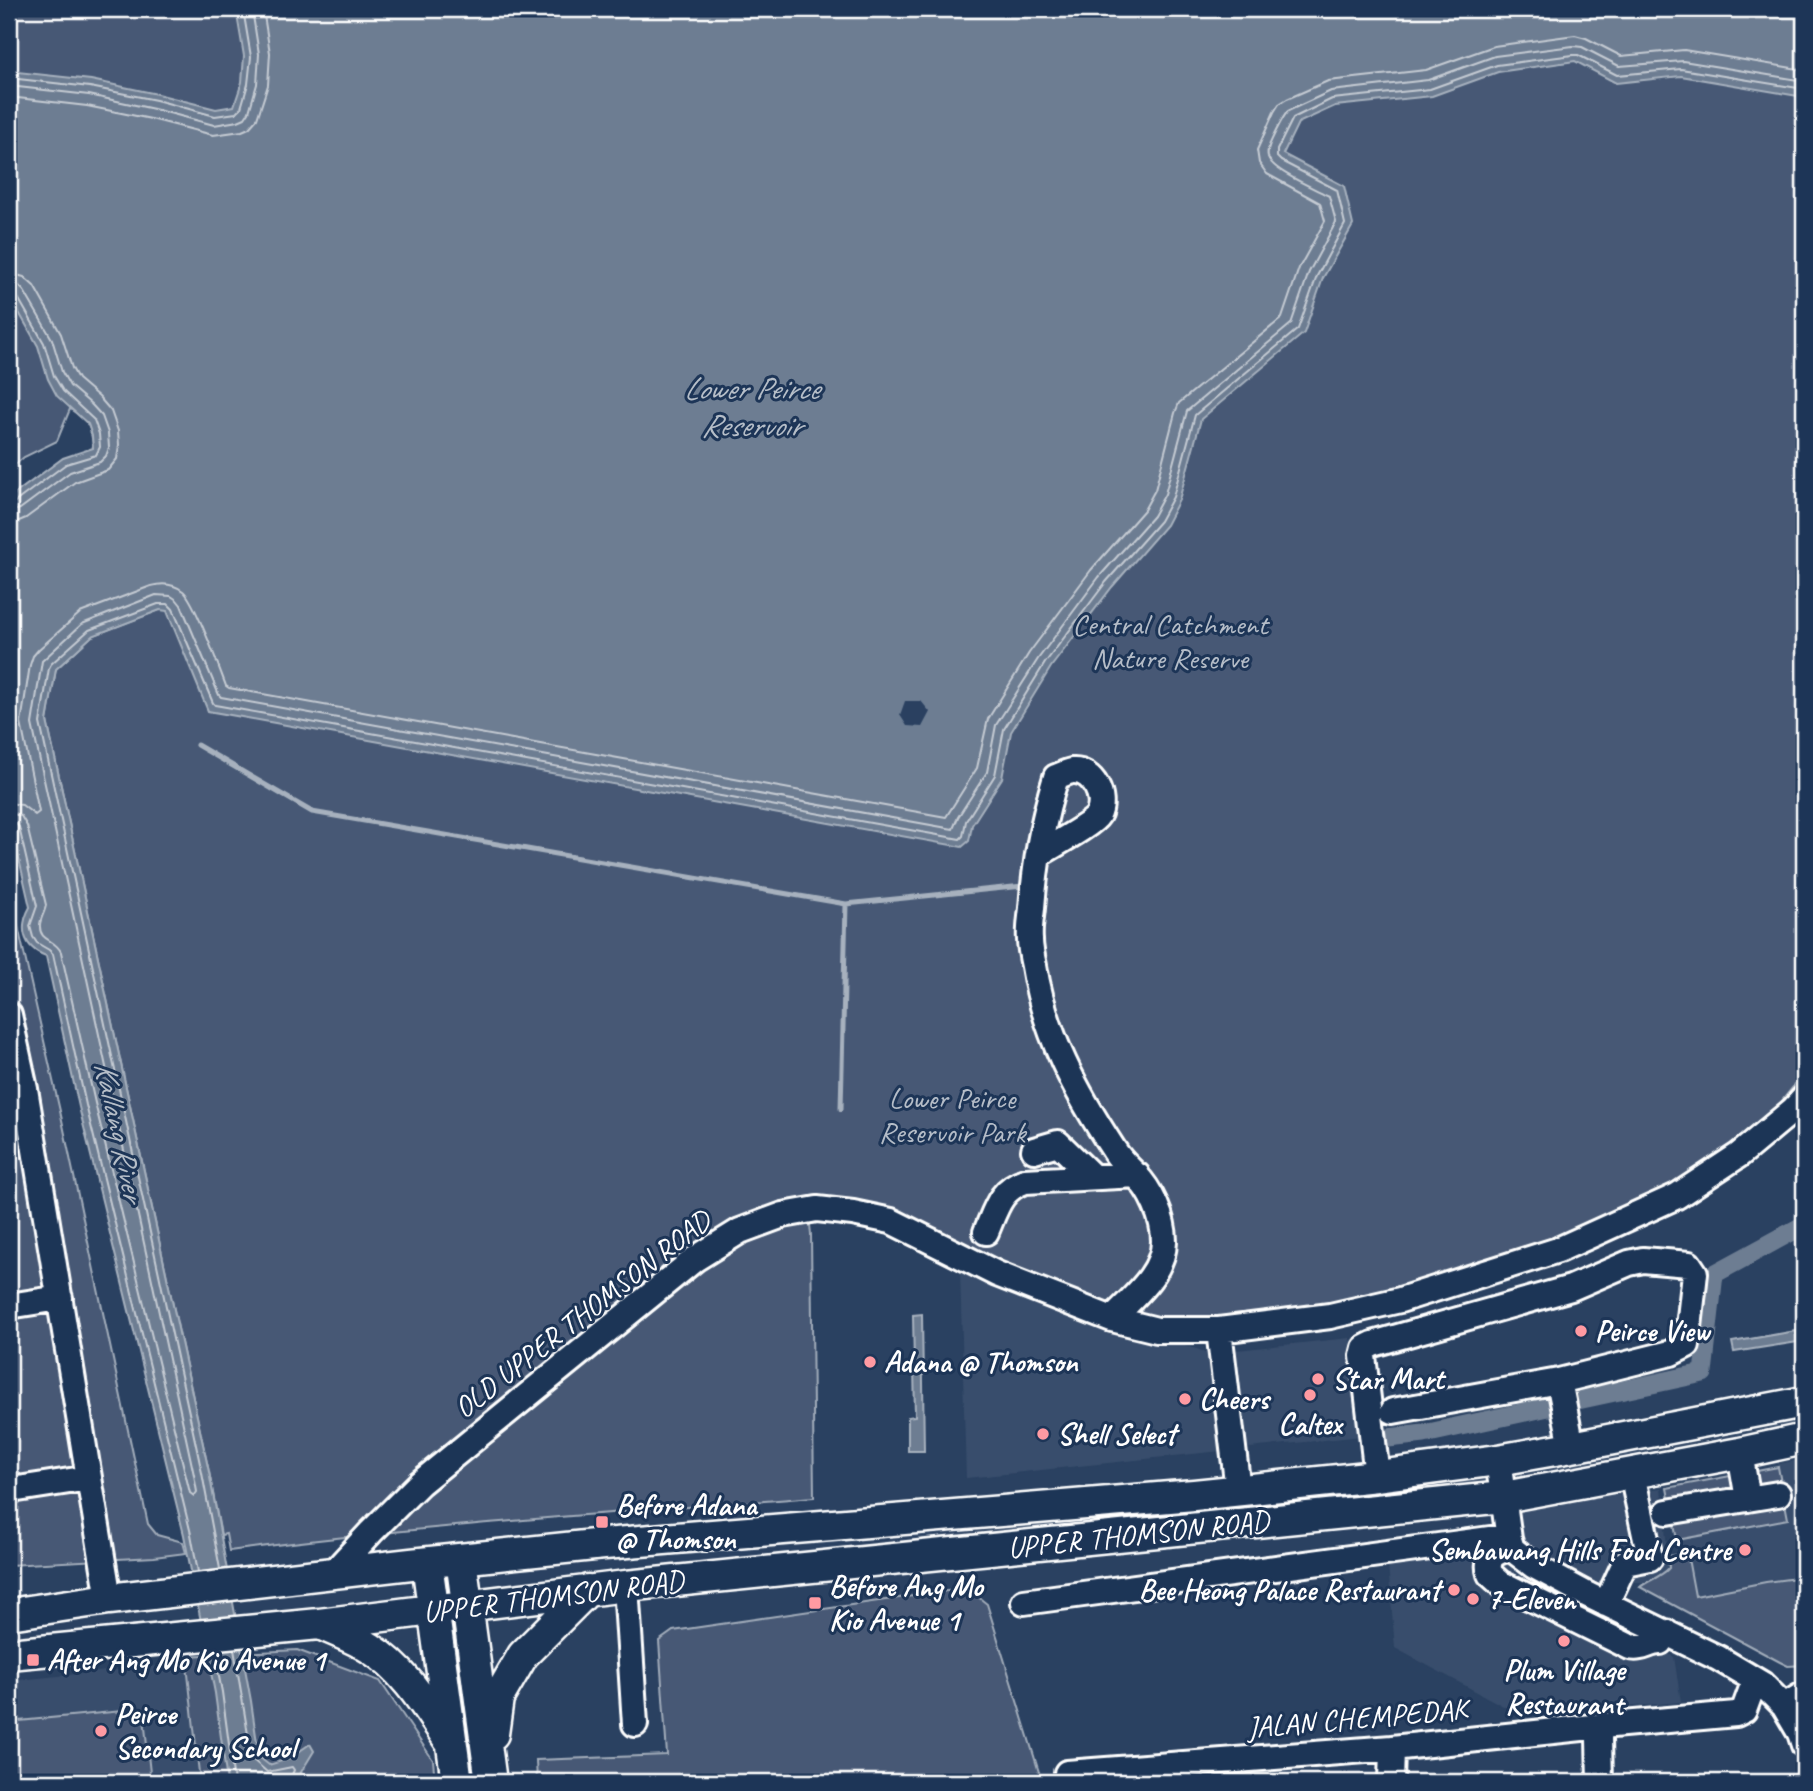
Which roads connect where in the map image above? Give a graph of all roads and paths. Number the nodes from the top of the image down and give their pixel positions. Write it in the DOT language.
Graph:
graph roads {
  1 [pos="1038,855"];
  2 [pos="9,1015"];
  3 [pos="1804,1098"];
  4 [pos="1047,1142"];
  5 [pos="1137,1175"];
  6 [pos="1093,1177"];
  7 [pos="986,1232"];
  8 [pos="60,1298"];
  9 [pos="9,1306"];
  10 [pos="1112,1319"];
  11 [pos="1219,1330"];
  12 [pos="1559,1381"];
  13 [pos="1804,1402"];
  14 [pos="1393,1411"];
  15 [pos="1804,1438"];
  16 [pos="1572,1447"];
  17 [pos="1740,1453"];
  18 [pos="1498,1460"];
  19 [pos="1632,1474"];
  20 [pos="1377,1476"];
  21 [pos="89,1478"];
  22 [pos="9,1483"];
  23 [pos="1238,1490"];
  24 [pos="1778,1494"];
  25 [pos="1490,1498"];
  26 [pos="1748,1499"];
  27 [pos="1667,1512"];
  28 [pos="1504,1542"];
  29 [pos="461,1559"];
  30 [pos="427,1563"];
  31 [pos="333,1573"];
  32 [pos="626,1586"];
  33 [pos="588,1590"];
  34 [pos="109,1599"];
  35 [pos="1024,1602"];
  36 [pos="1606,1604"];
  37 [pos="468,1606"];
  38 [pos="433,1610"];
  39 [pos="9,1614"];
  40 [pos="319,1624"];
  41 [pos="1666,1632"];
  42 [pos="9,1654"];
  43 [pos="1755,1679"];
  44 [pos="1794,1700"];
  45 [pos="635,1724"];
  46 [pos="1601,1726"];
  47 [pos="1804,1745"];
  48 [pos="453,1746"];
  49 [pos="1392,1748"];
  50 [pos="1067,1773"];
  51 [pos="1180,1773"];
  52 [pos="490,1774"];
  53 [pos="457,1782"];
  54 [pos="1391,1782"];
  55 [pos="1600,1782"];
  1 -- 5 [label="street"];
  2 -- 8 [label="street"];
  3 -- 11 [label="street, OLD UPPER THOMSON ROAD"];
  4 -- 6 [label="street"];
  5 -- 6 [label="street"];
  5 -- 10 [label="street"];
  6 -- 7 [label="street"];
  8 -- 9 [label="street"];
  8 -- 21 [label="street"];
  10 -- 11 [label="street, OLD UPPER THOMSON ROAD"];
  10 -- 31 [label="street, OLD UPPER THOMSON ROAD"];
  11 -- 23 [label="street, UPPER THOMSON ROAD"];
  12 -- 14 [label="street"];
  12 -- 16 [label="street"];
  12 -- 20 [label="street"];
  13 -- 16 [label="main road, UPPER THOMSON ROAD"];
  15 -- 17 [label="main road, UPPER THOMSON ROAD"];
  16 -- 18 [label="main road, UPPER THOMSON ROAD"];
  17 -- 19 [label="main road, UPPER THOMSON ROAD"];
  17 -- 26 [label="street"];
  18 -- 20 [label="main road, UPPER THOMSON ROAD"];
  18 -- 25 [label="street"];
  19 -- 25 [label="main road, UPPER THOMSON ROAD"];
  19 -- 36 [label="street"];
  20 -- 23 [label="main road, UPPER THOMSON ROAD"];
  21 -- 22 [label="street"];
  21 -- 34 [label="street"];
  23 -- 29 [label="main road, UPPER THOMSON ROAD"];
  24 -- 26 [label="street"];
  25 -- 28 [label="street"];
  25 -- 32 [label="main road, UPPER THOMSON ROAD"];
  26 -- 27 [label="street"];
  28 -- 35 [label="street"];
  28 -- 36 [label="street"];
  28 -- 41 [label="street"];
  29 -- 30 [label="main road, UPPER THOMSON ROAD"];
  29 -- 37 [label="main road"];
  30 -- 31 [label="main road, UPPER THOMSON ROAD"];
  30 -- 38 [label="main road"];
  31 -- 34 [label="main road, UPPER THOMSON ROAD"];
  32 -- 33 [label="main road, UPPER THOMSON ROAD"];
  32 -- 45 [label="street"];
  33 -- 37 [label="main road, UPPER THOMSON ROAD"];
  33 -- 52 [label="main road"];
  34 -- 39 [label="main road, UPPER THOMSON ROAD"];
  36 -- 41 [label="street"];
  37 -- 38 [label="main road, UPPER THOMSON ROAD"];
  37 -- 52 [label="main road"];
  38 -- 40 [label="main road, UPPER THOMSON ROAD"];
  38 -- 48 [label="main road"];
  40 -- 42 [label="main road, UPPER THOMSON ROAD"];
  40 -- 48 [label="main road"];
  41 -- 43 [label="street"];
  43 -- 44 [label="street"];
  43 -- 46 [label="street, JALAN CHEMPEDAK"];
  44 -- 47 [label="street"];
  46 -- 49 [label="street, JALAN CHEMPEDAK"];
  46 -- 55 [label="street"];
  48 -- 53 [label="main road"];
  49 -- 51 [label="street, JALAN CHEMPEDAK"];
  49 -- 54 [label="street"];
  50 -- 51 [label="street, JALAN CHEMPEDAK"];
}
